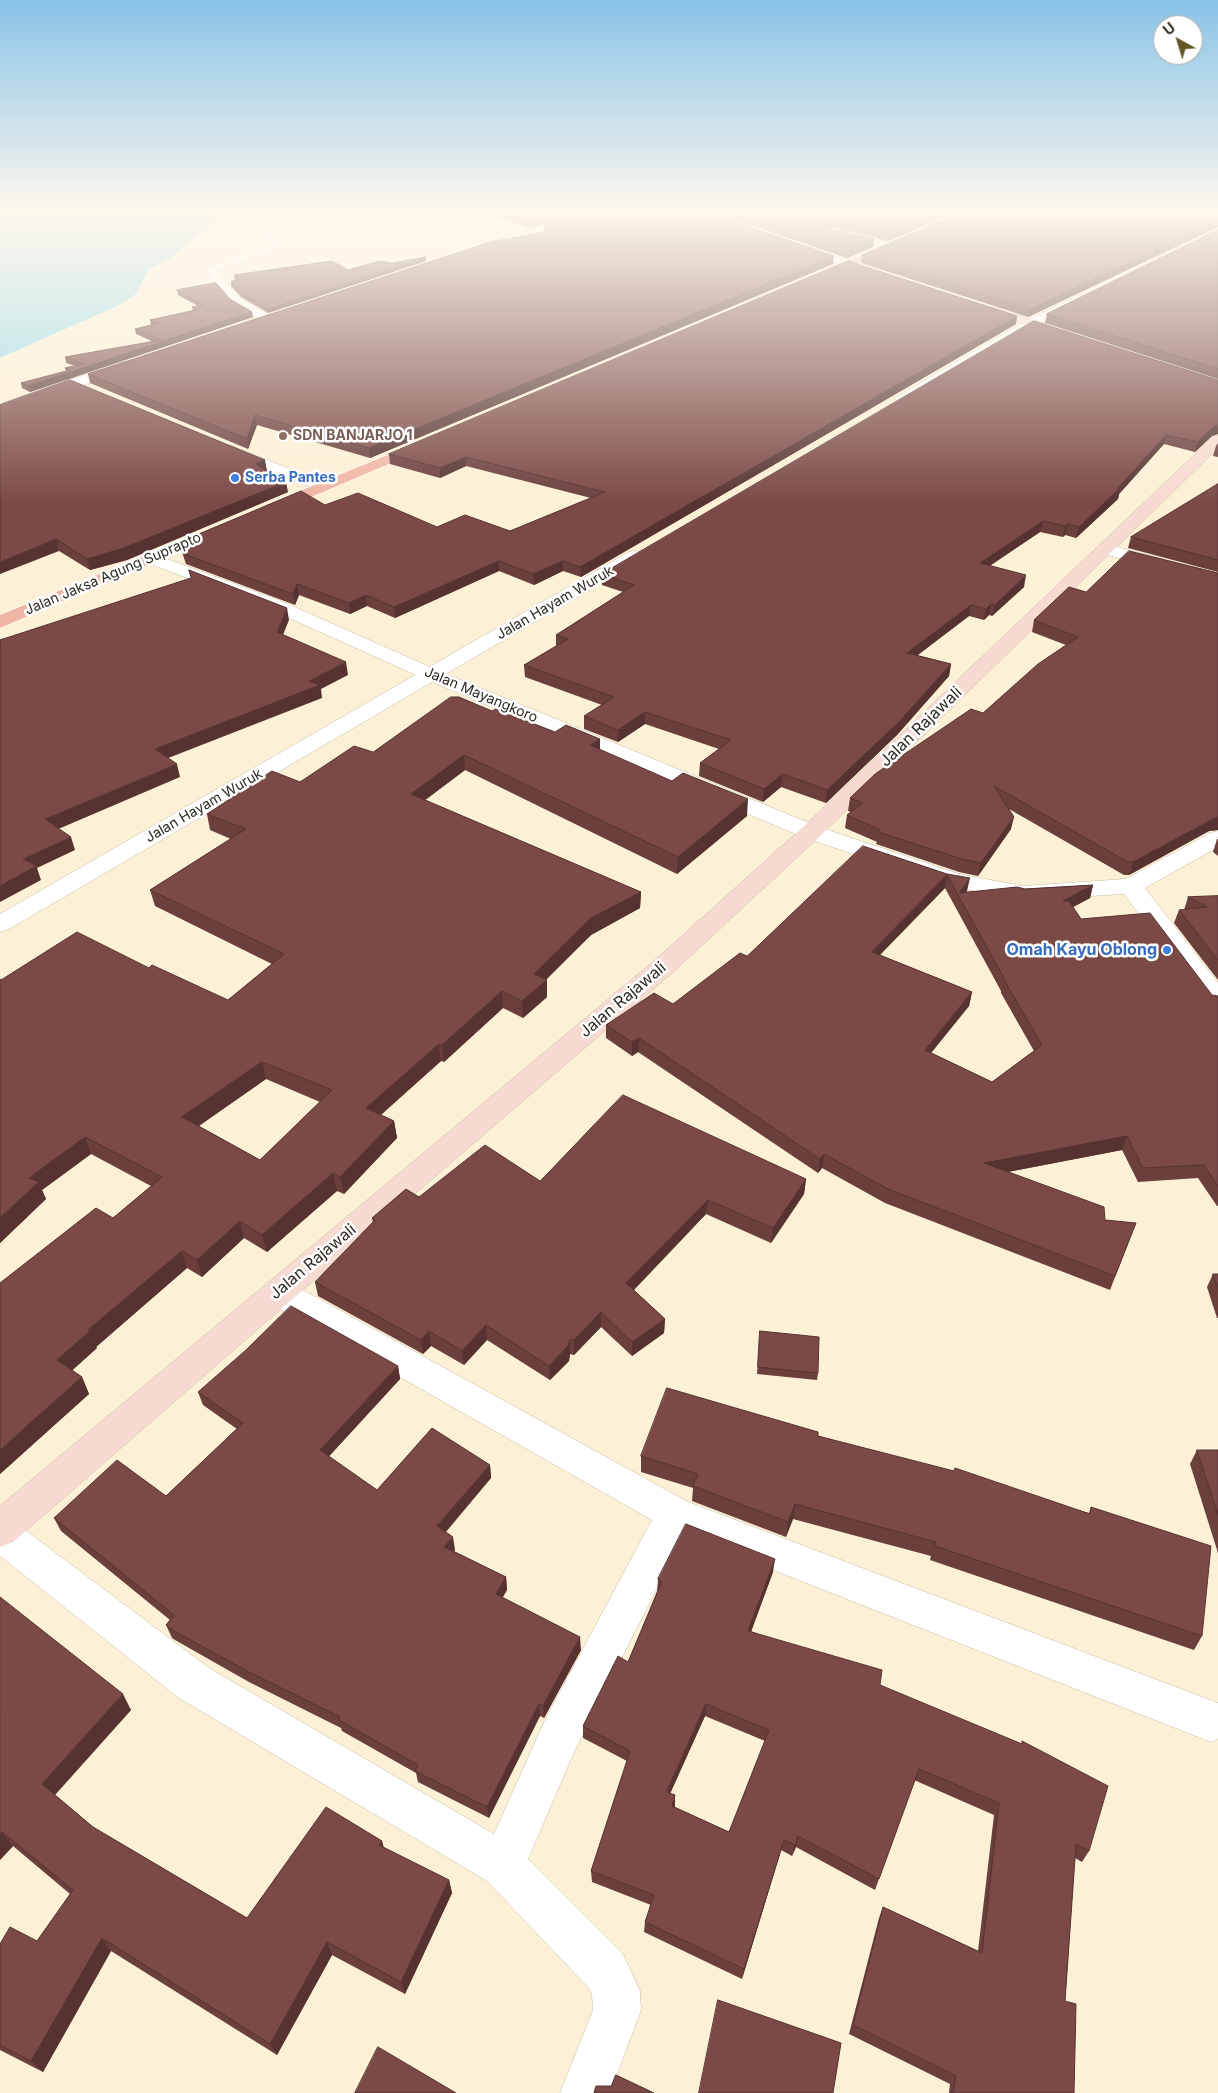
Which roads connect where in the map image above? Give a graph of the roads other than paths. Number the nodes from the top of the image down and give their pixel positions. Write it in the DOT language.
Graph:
graph roads {
  1 [pos="252,309"];
  2 [pos="987,309"];
  3 [pos="1060,309"];
  4 [pos="1031,323"];
  5 [pos="247,326"];
  6 [pos="1078,338"];
  7 [pos="134,363"];
  8 [pos="73,383"];
  9 [pos="91,391"];
  10 [pos="885,408"];
  11 [pos="0,410"];
  12 [pos="438,438"];
  13 [pos="1218,440"];
  14 [pos="218,444"];
  15 [pos="323,487"];
  16 [pos="260,513"];
  17 [pos="232,524"];
  18 [pos="647,549"];
  19 [pos="1106,549"];
  20 [pos="151,558"];
  21 [pos="1218,580"];
  22 [pos="0,622"];
  23 [pos="432,675"];
  24 [pos="811,832"];
  25 [pos="1218,838"];
  26 [pos="1132,886"];
  27 [pos="0,924"];
  28 [pos="1218,1001"];
  29 [pos="278,1292"];
  30 [pos="675,1514"];
  31 [pos="0,1532"];
  32 [pos="1211,1721"];
  33 [pos="503,1865"];
  34 [pos="585,2093"];
  1 -- 5 [label="street"];
  2 -- 4 [label="main road"];
  3 -- 4 [label="street"];
  4 -- 6 [label="main road"];
  4 -- 10 [label="street"];
  7 -- 8 [label="street"];
  8 -- 9 [label="street"];
  8 -- 11 [label="street"];
  12 -- 15 [label="main road"];
  13 -- 19 [label="main road, Jalan Rajawali"];
  14 -- 15 [label="street"];
  15 -- 16 [label="main road"];
  17 -- 20 [label="main road, Jalan Jaksa Agung Suprapto"];
  18 -- 23 [label="street, Jalan Hayam Wuruk"];
  19 -- 21 [label="street"];
  19 -- 24 [label="main road, Jalan Rajawali"];
  20 -- 22 [label="main road, Jalan Jaksa Agung Suprapto"];
  20 -- 23 [label="street, Jalan Mayangkoro"];
  23 -- 24 [label="street, Jalan Mayangkoro"];
  23 -- 27 [label="street, Jalan Hayam Wuruk"];
  24 -- 26 [label="street, Jalan Mayangkoro"];
  24 -- 29 [label="main road, Jalan Rajawali"];
  25 -- 26 [label="street"];
  26 -- 28 [label="street"];
  29 -- 30 [label="street"];
  29 -- 31 [label="main road, Jalan Rajawali"];
  30 -- 32 [label="street"];
  30 -- 33 [label="street"];
  31 -- 33 [label="street"];
  33 -- 34 [label="street"];
}
